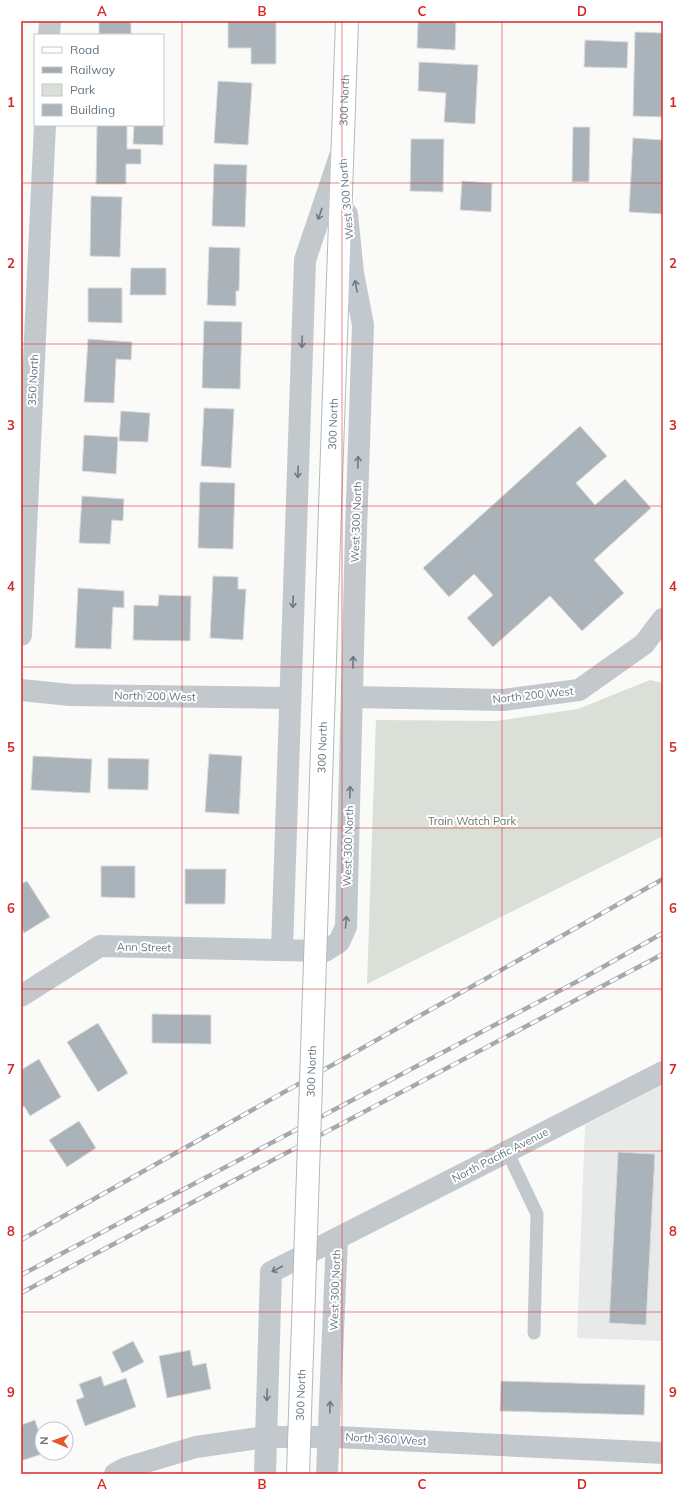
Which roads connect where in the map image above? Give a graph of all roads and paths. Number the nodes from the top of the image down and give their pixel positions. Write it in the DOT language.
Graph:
graph roads {
  1 [pos="50,21"];
  2 [pos="347,21"];
  3 [pos="49,34"];
  4 [pos="45,126"];
  5 [pos="342,151"];
  6 [pos="663,618"];
  7 [pos="21,635"];
  8 [pos="21,690"];
  9 [pos="352,697"];
  10 [pos="290,698"];
  11 [pos="282,950"];
  12 [pos="21,996"];
  13 [pos="663,1072"];
  14 [pos="507,1151"];
  15 [pos="337,1238"];
  16 [pos="534,1333"];
  17 [pos="266,1437"];
  18 [pos="328,1437"];
  19 [pos="663,1453"];
  20 [pos="115,1474"];
  21 [pos="265,1474"];
  22 [pos="298,1474"];
  23 [pos="327,1474"];
  1 -- 3 [label="street"];
  2 -- 5 [label="main road, 300 North"];
  4 -- 7 [label="street, 350 North"];
  9 -- 5 [label="street, West 300 North, one-way"];
  5 -- 10 [label="street, West 300 North, one-way"];
  5 -- 22 [label="main road, 300 North, bridge"];
  6 -- 9 [label="street, North 200 West"];
  8 -- 10 [label="street, North 200 West"];
  11 -- 9 [label="street, West 300 North, one-way"];
  10 -- 11 [label="street, West 300 North"];
  11 -- 12 [label="street, Ann Street"];
  13 -- 14 [label="street, North Pacific Avenue"];
  14 -- 15 [label="street, North Pacific Avenue"];
  14 -- 16 [label="lane"];
  15 -- 17 [label="street, West 300 North, one-way"];
  18 -- 15 [label="street, West 300 North, one-way"];
  17 -- 18 [label="street, North 360 West"];
  17 -- 20 [label="street, North 360 West"];
  17 -- 21 [label="street, West 300 North"];
  18 -- 19 [label="street, North 360 West"];
  18 -- 23 [label="street, West 300 North"];
}
